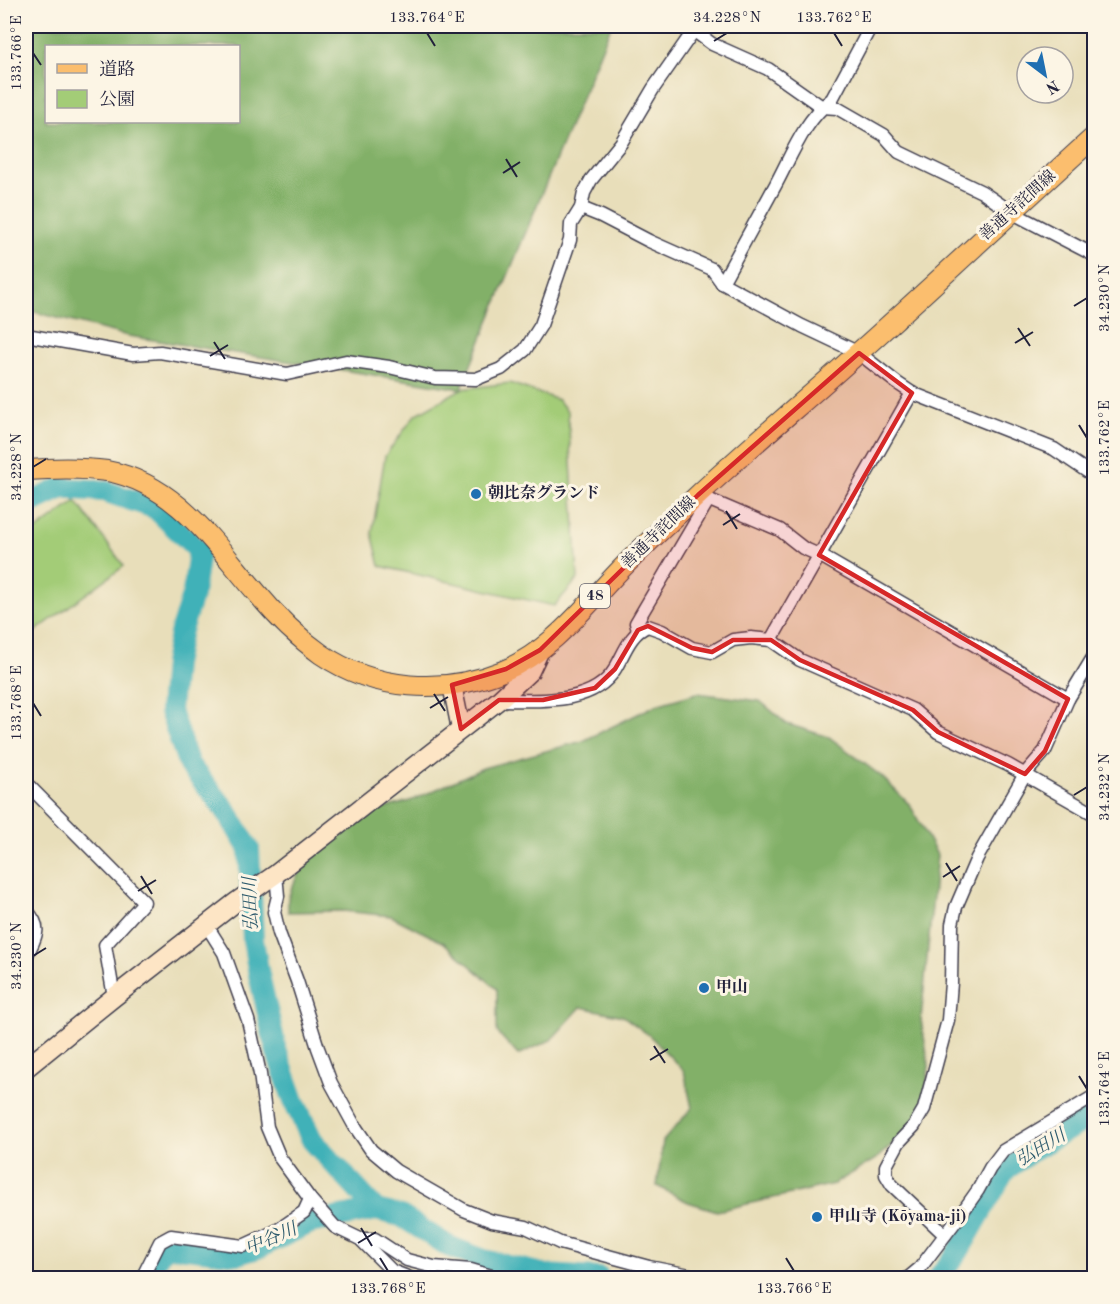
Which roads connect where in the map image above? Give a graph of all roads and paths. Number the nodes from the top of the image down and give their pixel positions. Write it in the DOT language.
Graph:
graph roads {
  1 [pos="872,26"];
  2 [pos="695,28"];
  3 [pos="822,107"];
  4 [pos="1095,137"];
  5 [pos="581,208"];
  6 [pos="1011,212"];
  7 [pos="1095,255"];
  8 [pos="722,283"];
  9 [pos="26,335"];
  10 [pos="859,353"];
  11 [pos="912,393"];
  12 [pos="26,470"];
  13 [pos="1095,476"];
  14 [pos="704,497"];
  15 [pos="819,555"];
  16 [pos="638,630"];
  17 [pos="771,640"];
  18 [pos="540,650"];
  19 [pos="1095,656"];
  20 [pos="452,685"];
  21 [pos="1068,699"];
  22 [pos="499,700"];
  23 [pos="461,729"];
  24 [pos="1025,774"];
  25 [pos="26,783"];
  26 [pos="1095,814"];
  27 [pos="272,877"];
  28 [pos="26,910"];
  29 [pos="207,926"];
  30 [pos="26,957"];
  31 [pos="114,997"];
  32 [pos="26,1068"];
  33 [pos="1094,1096"];
  34 [pos="314,1204"];
  35 [pos="945,1235"];
  36 [pos="360,1239"];
  37 [pos="689,1277"];
  38 [pos="142,1278"];
  39 [pos="410,1278"];
  40 [pos="498,1278"];
  41 [pos="705,1278"];
  42 [pos="908,1278"];
  1 -- 3 [label="street"];
  2 -- 3 [label="street"];
  2 -- 5 [label="street"];
  3 -- 6 [label="street"];
  3 -- 8 [label="street"];
  4 -- 6 [label="main road, 善通寺詫間線 / 48"];
  5 -- 8 [label="street"];
  5 -- 9 [label="street"];
  6 -- 7 [label="street"];
  6 -- 10 [label="main road, 善通寺詫間線 / 48"];
  8 -- 10 [label="street"];
  10 -- 11 [label="street"];
  10 -- 14 [label="main road, 善通寺詫間線 / 48"];
  11 -- 13 [label="street"];
  11 -- 15 [label="street"];
  12 -- 20 [label="main road, 善通寺詫間線 / 48"];
  14 -- 15 [label="street"];
  14 -- 16 [label="street"];
  14 -- 18 [label="main road, 善通寺詫間線 / 48"];
  15 -- 17 [label="street"];
  15 -- 21 [label="street"];
  16 -- 17 [label="street"];
  16 -- 22 [label="street"];
  17 -- 24 [label="street"];
  18 -- 20 [label="main road, 善通寺詫間線 / 48"];
  18 -- 22 [label="street"];
  19 -- 21 [label="street"];
  20 -- 23 [label="street"];
  21 -- 24 [label="street"];
  22 -- 23 [label="street"];
  23 -- 27 [label="street"];
  24 -- 26 [label="street"];
  24 -- 35 [label="street"];
  25 -- 31 [label="street"];
  27 -- 29 [label="street"];
  27 -- 37 [label="street"];
  28 -- 30 [label="street"];
  29 -- 31 [label="street"];
  29 -- 34 [label="street"];
  31 -- 32 [label="street"];
  33 -- 35 [label="street"];
  34 -- 36 [label="street"];
  34 -- 38 [label="street"];
  35 -- 42 [label="street"];
  36 -- 39 [label="street"];
  36 -- 40 [label="street"];
  37 -- 41 [label="street"];
}
